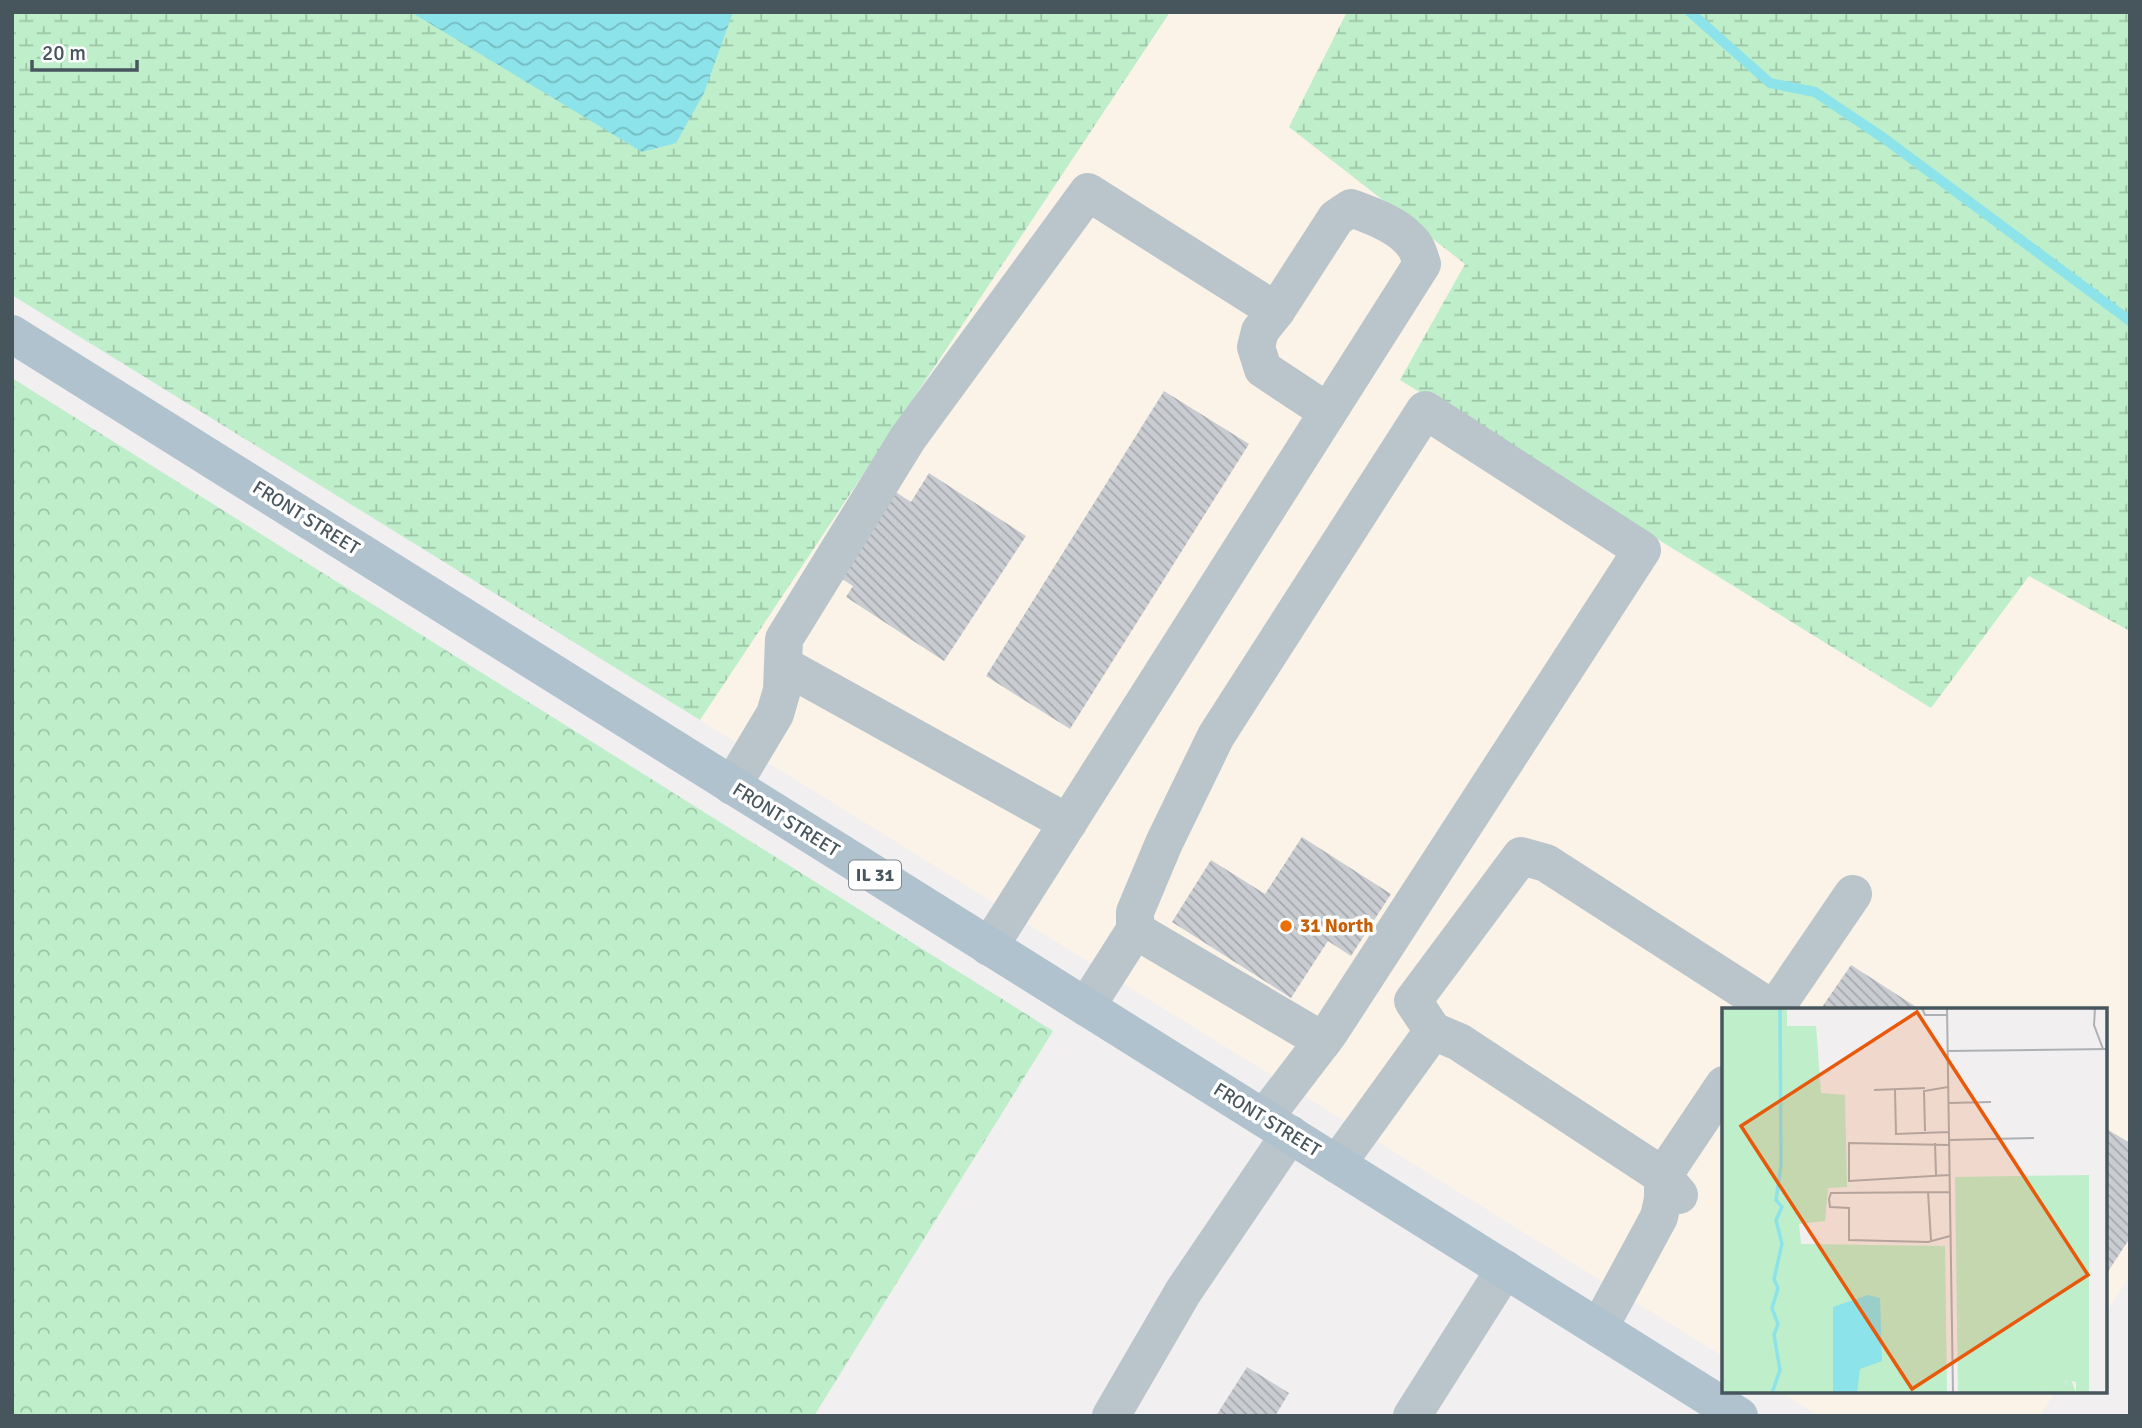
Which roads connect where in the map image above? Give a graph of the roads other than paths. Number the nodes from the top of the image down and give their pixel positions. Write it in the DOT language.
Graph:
graph roads {
  1 [pos="1276,311"];
  2 [pos="12,334"];
  3 [pos="1328,412"];
  4 [pos="783,665"];
  5 [pos="732,786"];
  6 [pos="1068,823"];
  7 [pos="1853,894"];
  8 [pos="1135,930"];
  9 [pos="989,947"];
  10 [pos="1086,1007"];
  11 [pos="1771,1008"];
  12 [pos="1775,1008"];
  13 [pos="1433,1031"];
  14 [pos="1323,1041"];
  15 [pos="1722,1089"];
  16 [pos="1277,1126"];
  17 [pos="1337,1164"];
  18 [pos="1674,1189"];
  19 [pos="1505,1269"];
  20 [pos="1599,1328"];
  21 [pos="1111,1416"];
  22 [pos="1412,1416"];
  23 [pos="1739,1416"];
  1 -- 3 [label="lane"];
  1 -- 3 [label="lane"];
  1 -- 4 [label="lane"];
  2 -- 5 [label="main road, FRONT STREET / IL 31"];
  3 -- 6 [label="lane"];
  4 -- 5 [label="lane"];
  4 -- 6 [label="lane"];
  5 -- 9 [label="main road, FRONT STREET / IL 31"];
  6 -- 9 [label="lane"];
  7 -- 12 [label="lane"];
  8 -- 10 [label="lane"];
  8 -- 14 [label="lane"];
  8 -- 14 [label="lane"];
  9 -- 10 [label="main road, FRONT STREET / IL 31"];
  10 -- 16 [label="main road, FRONT STREET / IL 31"];
  11 -- 13 [label="lane"];
  13 -- 17 [label="lane"];
  13 -- 18 [label="lane"];
  14 -- 16 [label="lane"];
  15 -- 18 [label="lane"];
  16 -- 17 [label="main road, FRONT STREET / IL 31"];
  16 -- 21 [label="lane"];
  17 -- 19 [label="main road, FRONT STREET / IL 31"];
  18 -- 20 [label="lane"];
  19 -- 20 [label="main road, FRONT STREET / IL 31"];
  19 -- 22 [label="lane"];
  20 -- 23 [label="main road, FRONT STREET / IL 31"];
}
